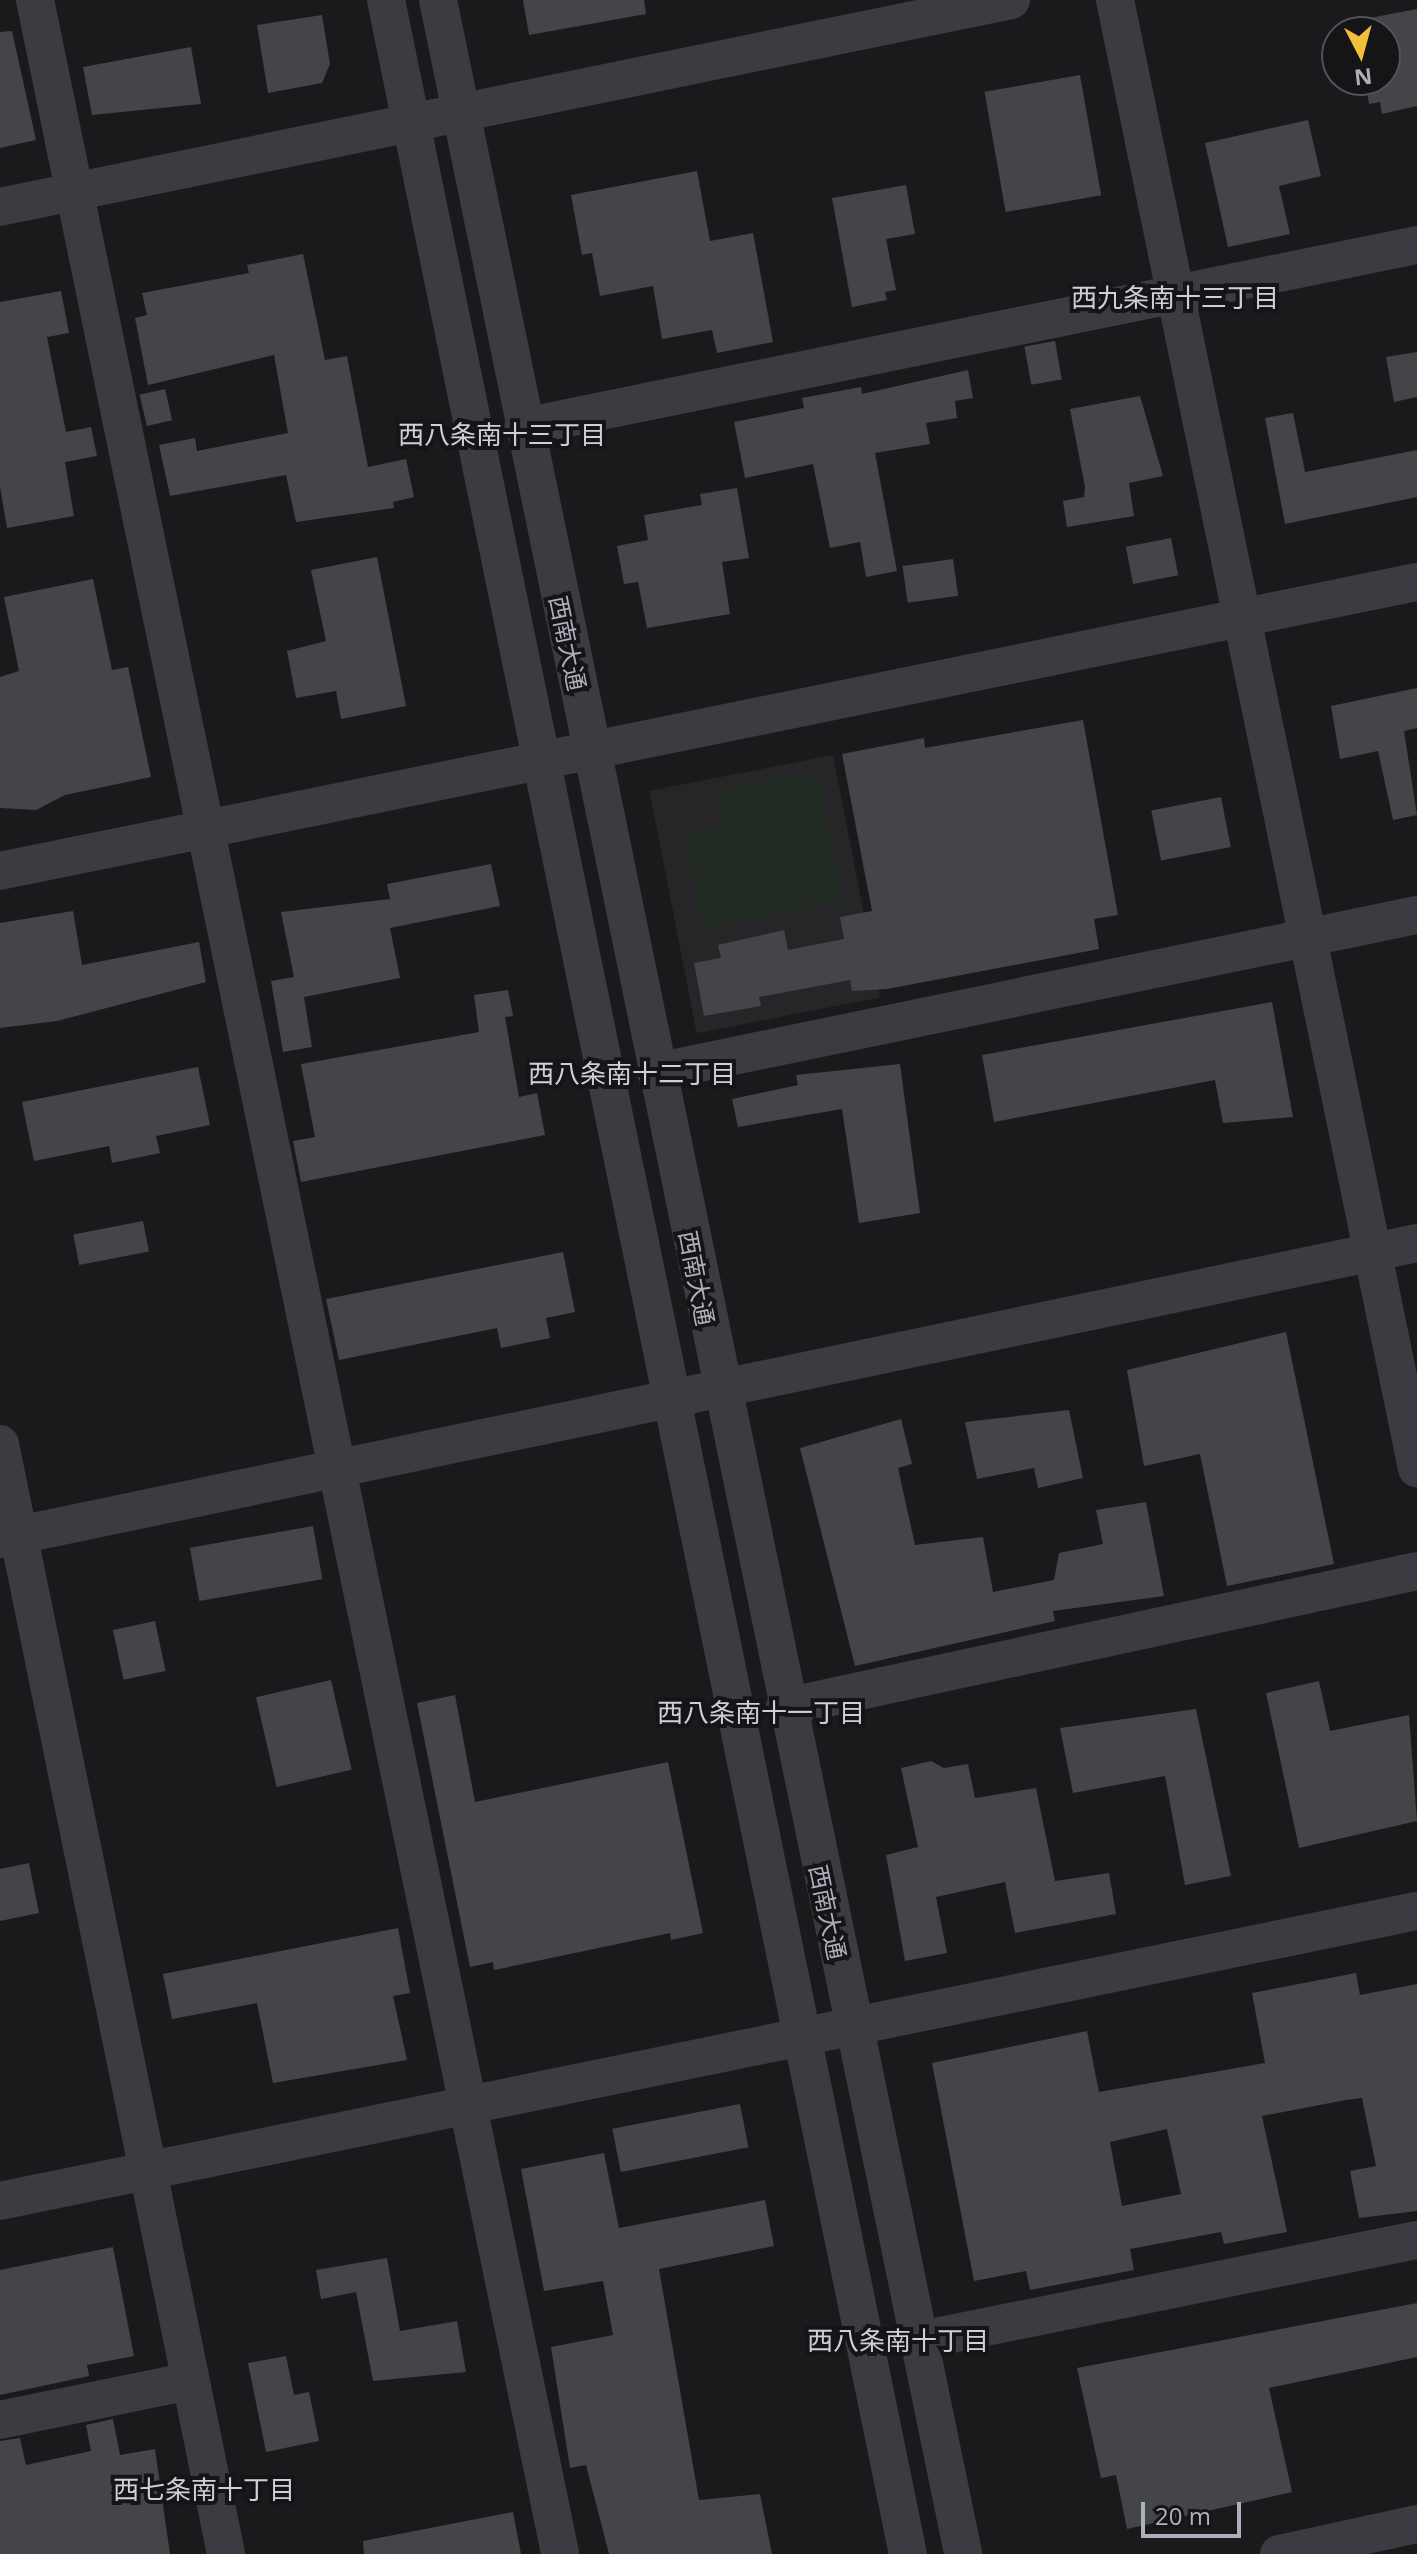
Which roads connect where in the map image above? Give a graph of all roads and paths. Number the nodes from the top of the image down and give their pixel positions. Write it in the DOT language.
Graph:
graph roads {
  1 [pos="35,0"];
  2 [pos="386,0"];
  3 [pos="438,0"];
  4 [pos="1011,0"];
  5 [pos="1115,0"];
  6 [pos="464,112"];
  7 [pos="411,121"];
  8 [pos="75,192"];
  9 [pos="0,207"];
  10 [pos="1417,245"];
  11 [pos="1178,295"];
  12 [pos="523,427"];
  13 [pos="1417,582"];
  14 [pos="1240,619"];
  15 [pos="590,751"];
  16 [pos="539,762"];
  17 [pos="205,829"];
  18 [pos="0,871"];
  19 [pos="1417,915"];
  20 [pos="1310,938"];
  21 [pos="656,1072"];
  22 [pos="1417,1243"];
  23 [pos="1372,1252"];
  24 [pos="720,1389"];
  25 [pos="671,1400"];
  26 [pos="0,1444"];
  27 [pos="334,1465"];
  28 [pos="1417,1468"];
  29 [pos="10,1537"];
  30 [pos="1417,1571"];
  31 [pos="785,1707"];
  32 [pos="1417,1911"];
  33 [pos="851,2026"];
  34 [pos="801,2036"];
  35 [pos="467,2105"];
  36 [pos="147,2173"];
  37 [pos="0,2201"];
  38 [pos="1417,2240"];
  39 [pos="916,2341"];
  40 [pos="190,2381"];
  41 [pos="0,2420"];
  42 [pos="1417,2524"];
  43 [pos="226,2554"];
  44 [pos="560,2554"];
  45 [pos="908,2554"];
  46 [pos="963,2554"];
  47 [pos="1279,2554"];
  1 -- 8 [label="street"];
  2 -- 7 [label="street, 西南大通"];
  3 -- 6 [label="street, 西南大通"];
  4 -- 6 [label="street"];
  5 -- 11 [label="street"];
  6 -- 7 [label="street"];
  6 -- 12 [label="street, 西南大通"];
  7 -- 8 [label="street"];
  7 -- 16 [label="street, 西南大通"];
  8 -- 9 [label="street"];
  8 -- 17 [label="street"];
  10 -- 11 [label="street"];
  11 -- 12 [label="street"];
  11 -- 14 [label="street"];
  12 -- 15 [label="street, 西南大通"];
  13 -- 14 [label="street"];
  14 -- 15 [label="street"];
  14 -- 20 [label="street"];
  15 -- 16 [label="street"];
  15 -- 21 [label="street, 西南大通"];
  16 -- 17 [label="street"];
  16 -- 25 [label="street, 西南大通"];
  17 -- 18 [label="street"];
  17 -- 27 [label="street"];
  19 -- 20 [label="street"];
  20 -- 21 [label="street"];
  20 -- 23 [label="street"];
  21 -- 24 [label="street, 西南大通"];
  22 -- 23 [label="street"];
  23 -- 24 [label="street"];
  23 -- 28 [label="street"];
  24 -- 25 [label="street"];
  24 -- 31 [label="street, 西南大通"];
  25 -- 27 [label="street"];
  25 -- 34 [label="street, 西南大通"];
  26 -- 29 [label="street"];
  27 -- 29 [label="street"];
  27 -- 35 [label="street"];
  29 -- 36 [label="street"];
  30 -- 31 [label="street"];
  31 -- 33 [label="street, 西南大通"];
  32 -- 33 [label="street"];
  33 -- 34 [label="street"];
  33 -- 39 [label="street, 西南大通"];
  34 -- 35 [label="street"];
  34 -- 45 [label="street, 西南大通"];
  35 -- 36 [label="street"];
  35 -- 44 [label="street"];
  36 -- 37 [label="street"];
  36 -- 40 [label="street"];
  38 -- 39 [label="street"];
  39 -- 46 [label="street, 西南大通"];
  40 -- 41 [label="street"];
  40 -- 43 [label="street"];
  42 -- 47 [label="street"];
}
